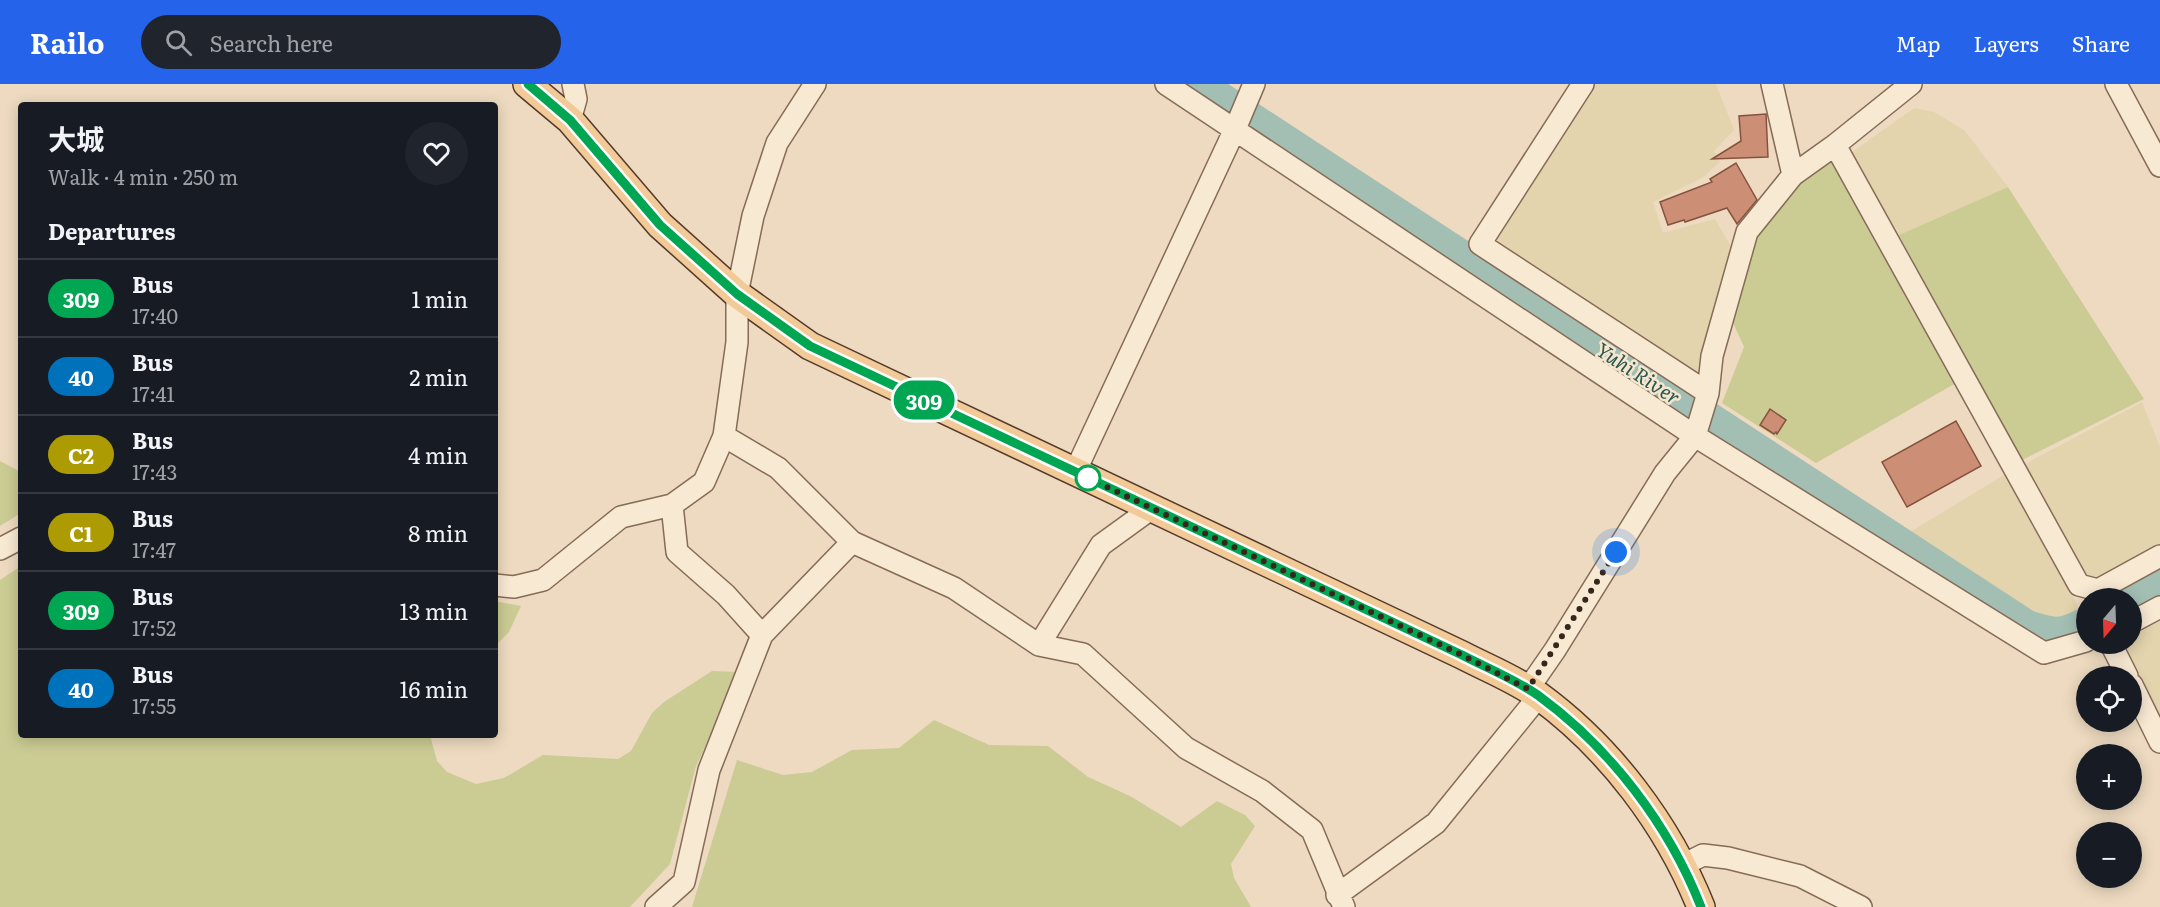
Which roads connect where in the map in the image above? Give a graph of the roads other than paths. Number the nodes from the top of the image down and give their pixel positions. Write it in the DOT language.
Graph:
graph roads {
  1 [pos="528,84"];
  2 [pos="573,84"];
  3 [pos="815,84"];
  4 [pos="1166,84"];
  5 [pos="1254,84"];
  6 [pos="1583,84"];
  7 [pos="1772,84"];
  8 [pos="1911,84"];
  9 [pos="2116,84"];
  10 [pos="1239,118"];
  11 [pos="570,120"];
  12 [pos="1835,145"];
  13 [pos="2160,166"];
  14 [pos="1793,175"];
  15 [pos="737,294"];
  16 [pos="1707,396"];
  17 [pos="1697,432"];
  18 [pos="724,436"];
  19 [pos="1075,472"];
  20 [pos="672,505"];
  21 [pos="1152,508"];
  22 [pos="18,540"];
  23 [pos="852,542"];
  24 [pos="0,549"];
  25 [pos="2160,556"];
  26 [pos="498,585"];
  27 [pos="2160,607"];
  28 [pos="2142,617"];
  29 [pos="762,635"];
  30 [pos="2076,644"];
  31 [pos="1039,645"];
  32 [pos="1534,693"];
  33 [pos="2142,705"];
  34 [pos="2160,742"];
  35 [pos="1683,865"];
  36 [pos="1340,901"];
  37 [pos="656,907"];
  38 [pos="1701,907"];
  39 [pos="1861,907"];
  1 -- 11 [label="main road"];
  2 -- 11 [label="street"];
  3 -- 15 [label="street"];
  4 -- 10 [label="street"];
  5 -- 10 [label="street"];
  6 -- 16 [label="street"];
  7 -- 14 [label="street"];
  8 -- 12 [label="street"];
  9 -- 13 [label="street"];
  10 -- 17 [label="street"];
  10 -- 19 [label="street"];
  11 -- 15 [label="main road"];
  12 -- 14 [label="street"];
  12 -- 25 [label="street"];
  14 -- 16 [label="street"];
  15 -- 18 [label="street"];
  15 -- 19 [label="main road"];
  16 -- 17 [label="street"];
  17 -- 30 [label="street"];
  17 -- 32 [label="street"];
  18 -- 20 [label="street"];
  18 -- 23 [label="street"];
  19 -- 21 [label="main road"];
  20 -- 26 [label="street"];
  20 -- 29 [label="street"];
  21 -- 31 [label="street"];
  21 -- 32 [label="main road"];
  22 -- 24 [label="street"];
  23 -- 29 [label="street"];
  23 -- 31 [label="street"];
  27 -- 28 [label="street"];
  29 -- 37 [label="street"];
  31 -- 36 [label="street"];
  32 -- 35 [label="main road"];
  32 -- 36 [label="street"];
  33 -- 34 [label="street"];
  35 -- 38 [label="main road"];
  35 -- 39 [label="street"];
}
